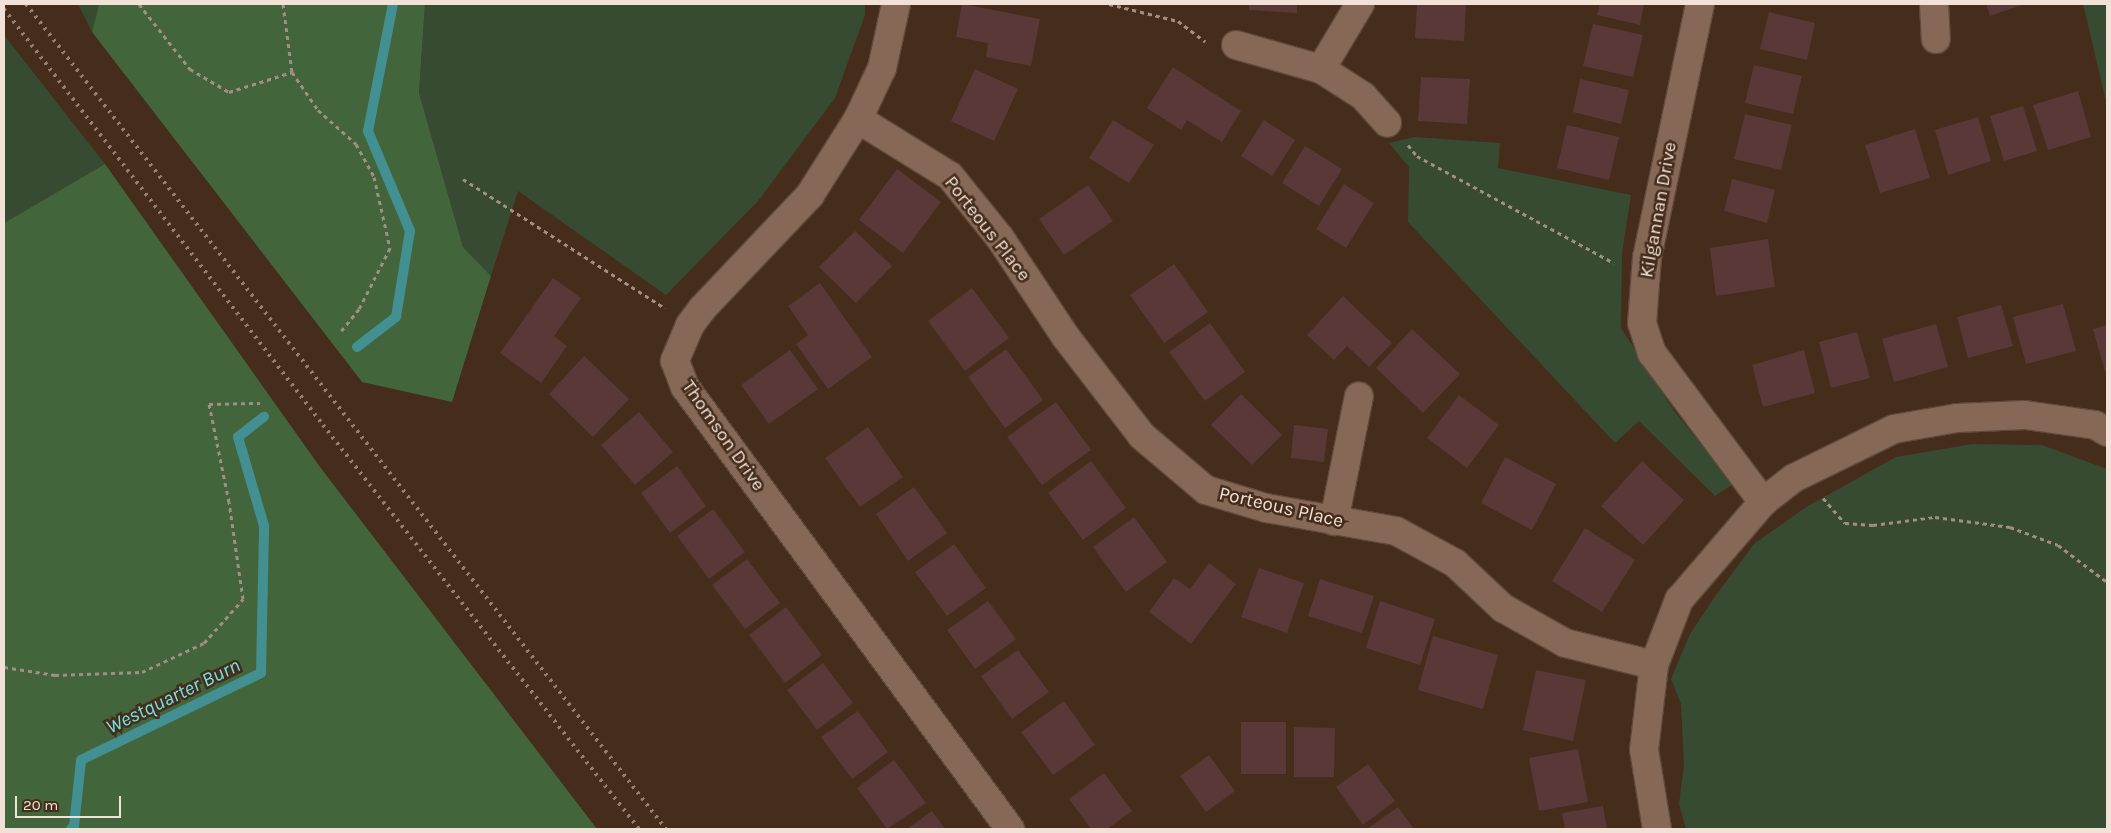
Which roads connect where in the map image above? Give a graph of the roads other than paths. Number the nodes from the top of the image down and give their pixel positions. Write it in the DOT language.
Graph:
graph roads {
  1 [pos="896,4"];
  2 [pos="1360,4"];
  3 [pos="1700,4"];
  4 [pos="1934,4"];
  5 [pos="1936,39"];
  6 [pos="1236,45"];
  7 [pos="1321,69"];
  8 [pos="858,119"];
  9 [pos="1387,123"];
  10 [pos="1359,396"];
  11 [pos="2107,432"];
  12 [pos="1763,502"];
  13 [pos="1334,521"];
  14 [pos="1654,665"];
  15 [pos="1010,829"];
  16 [pos="1657,829"];
  1 -- 8 [label="street, Thomson Drive"];
  2 -- 7 [label="street"];
  3 -- 12 [label="street, Kilgannan Drive"];
  4 -- 5 [label="street"];
  6 -- 7 [label="street"];
  7 -- 9 [label="street"];
  8 -- 13 [label="street, Porteous Place"];
  8 -- 15 [label="street, Thomson Drive"];
  10 -- 13 [label="street"];
  11 -- 12 [label="street"];
  12 -- 14 [label="street"];
  13 -- 14 [label="street, Porteous Place"];
  14 -- 16 [label="street"];
}
